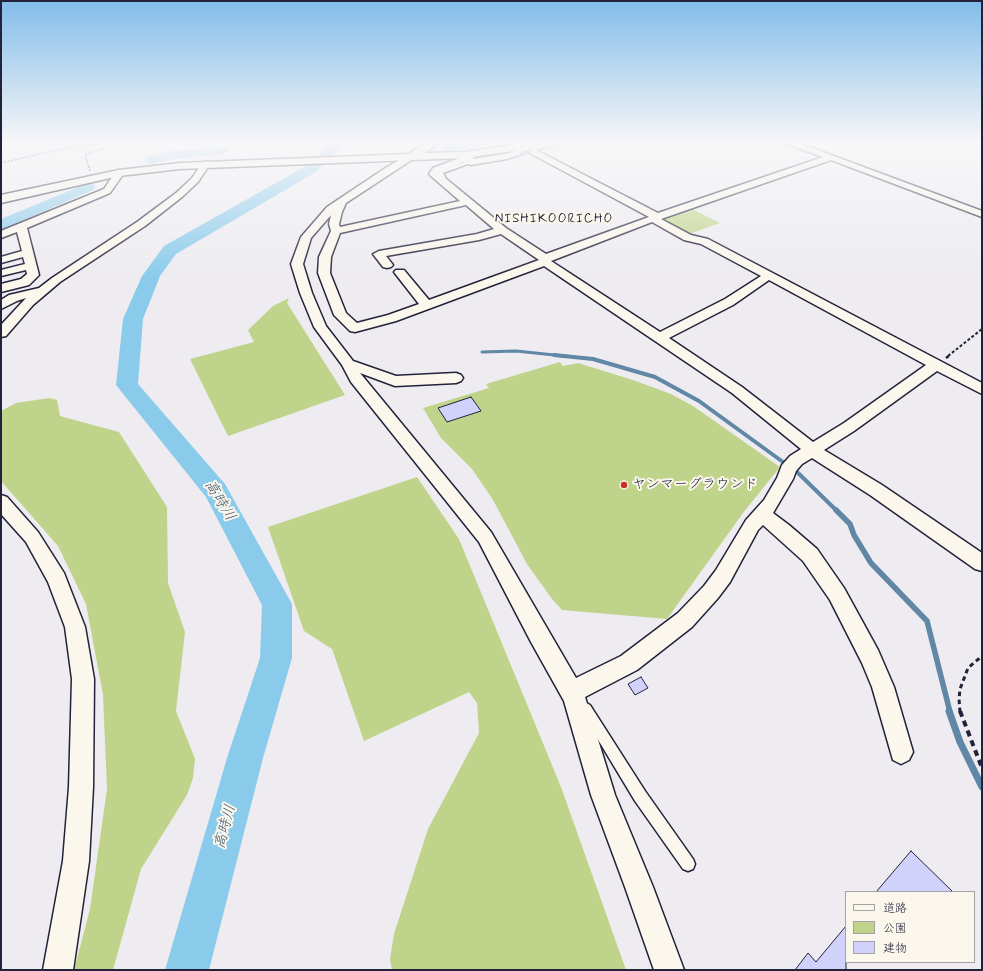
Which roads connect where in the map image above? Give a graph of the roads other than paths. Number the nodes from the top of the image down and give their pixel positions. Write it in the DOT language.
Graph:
graph roads {
  1 [pos="54,187"];
  2 [pos="110,187"];
  3 [pos="188,187"];
  4 [pos="363,187"];
  5 [pos="450,187"];
  6 [pos="603,187"];
  7 [pos="743,187"];
  8 [pos="911,187"];
  9 [pos="1,199"];
  10 [pos="342,201"];
  11 [pos="467,202"];
  12 [pos="982,214"];
  13 [pos="655,218"];
  14 [pos="21,226"];
  15 [pos="502,230"];
  16 [pos="336,232"];
  17 [pos="1,235"];
  18 [pos="27,253"];
  19 [pos="1,260"];
  20 [pos="545,260"];
  21 [pos="387,264"];
  22 [pos="30,266"];
  23 [pos="400,272"];
  24 [pos="1,273"];
  25 [pos="768,276"];
  26 [pos="1,288"];
  27 [pos="42,290"];
  28 [pos="426,305"];
  29 [pos="1,306"];
  30 [pos="1,333"];
  31 [pos="659,338"];
  32 [pos="348,364"];
  33 [pos="936,366"];
  34 [pos="456,378"];
  35 [pos="982,389"];
  36 [pos="812,450"];
  37 [pos="1,502"];
  38 [pos="762,514"];
  39 [pos="982,563"];
  40 [pos="573,694"];
  41 [pos="901,752"];
  42 [pos="688,864"];
  43 [pos="58,970"];
  44 [pos="670,970"];
  1 -- 9 [label="main road"];
  2 -- 14 [label="street"];
  3 -- 27 [label="street"];
  4 -- 10 [label="street"];
  5 -- 11 [label="street"];
  6 -- 13 [label="street"];
  7 -- 13 [label="street"];
  8 -- 12 [label="street"];
  10 -- 16 [label="street"];
  10 -- 32 [label="street"];
  11 -- 15 [label="street"];
  11 -- 16 [label="street"];
  13 -- 20 [label="street"];
  13 -- 25 [label="street"];
  14 -- 17 [label="street"];
  14 -- 18 [label="street"];
  15 -- 20 [label="street"];
  15 -- 21 [label="street"];
  16 -- 28 [label="street"];
  18 -- 19 [label="street"];
  18 -- 22 [label="street"];
  20 -- 28 [label="street"];
  20 -- 31 [label="street"];
  22 -- 24 [label="street"];
  22 -- 26 [label="street"];
  23 -- 28 [label="street"];
  25 -- 31 [label="street"];
  25 -- 33 [label="street"];
  27 -- 29 [label="street"];
  27 -- 30 [label="street"];
  31 -- 36 [label="street"];
  32 -- 34 [label="street"];
  32 -- 40 [label="street"];
  33 -- 35 [label="street"];
  33 -- 36 [label="street"];
  36 -- 38 [label="street"];
  36 -- 39 [label="street"];
  37 -- 43 [label="street"];
  38 -- 40 [label="street"];
  38 -- 41 [label="street"];
  40 -- 42 [label="lane"];
  40 -- 44 [label="street"];
}
